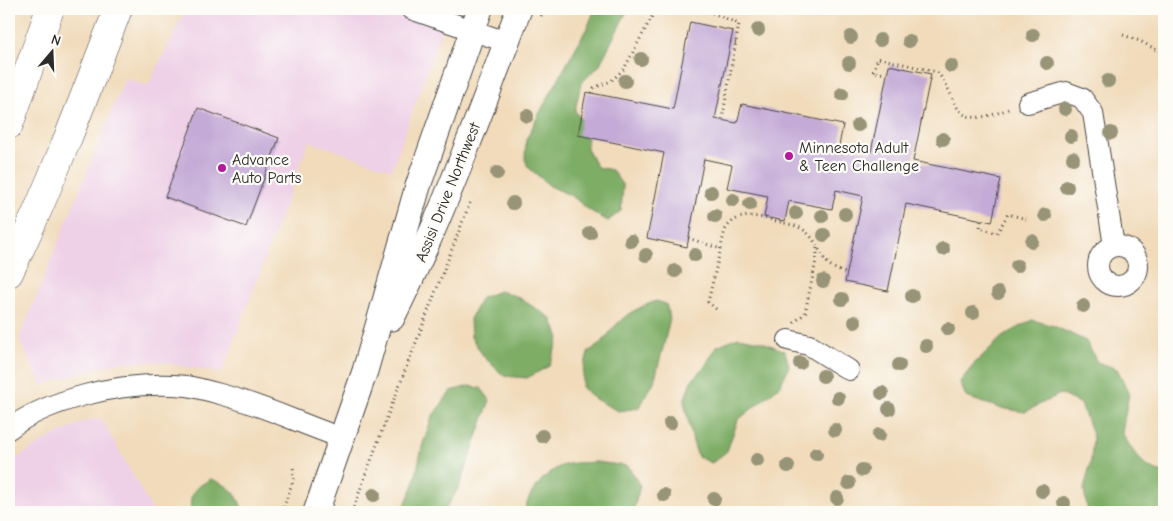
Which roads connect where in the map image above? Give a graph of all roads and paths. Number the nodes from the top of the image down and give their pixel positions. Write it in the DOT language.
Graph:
graph roads {
  1 [pos="50,9"];
  2 [pos="118,9"];
  3 [pos="411,9"];
  4 [pos="544,9"];
  5 [pos="656,9"];
  6 [pos="702,9"];
  7 [pos="804,9"];
  8 [pos="814,11"];
  9 [pos="530,13"];
  10 [pos="477,20"];
  11 [pos="1123,36"];
  12 [pos="506,42"];
  13 [pos="730,42"];
  14 [pos="736,43"];
  15 [pos="1164,54"];
  16 [pos="887,74"];
  17 [pos="592,92"];
  18 [pos="1028,103"];
  19 [pos="722,120"];
  20 [pos="9,125"];
  21 [pos="472,196"];
  22 [pos="1026,219"];
  23 [pos="981,220"];
  24 [pos="688,238"];
  25 [pos="1114,246"];
  26 [pos="817,247"];
  27 [pos="721,248"];
  28 [pos="9,273"];
  29 [pos="847,273"];
  30 [pos="716,309"];
  31 [pos="790,332"];
  32 [pos="849,370"];
  33 [pos="365,371"];
  34 [pos="9,429"];
  35 [pos="342,438"];
  36 [pos="293,465"];
  37 [pos="1164,507"];
  38 [pos="282,512"];
  39 [pos="316,512"];
  40 [pos="352,512"];
  41 [pos="1160,512"];
  1 -- 20 [label="highway"];
  2 -- 28 [label="highway"];
  3 -- 10 [label="street"];
  4 -- 9 [label="path"];
  5 -- 17 [label="path"];
  6 -- 14 [label="path"];
  7 -- 8 [label="path"];
  9 -- 12 [label="main road, Assisi Drive Northwest"];
  10 -- 12 [label="street"];
  10 -- 33 [label="main road, Assisi Drive Northwest"];
  11 -- 15 [label="path"];
  12 -- 33 [label="main road, Assisi Drive Northwest"];
  13 -- 14 [label="path"];
  14 -- 19 [label="path"];
  16 -- 18 [label="path"];
  18 -- 25 [label="street"];
  21 -- 40 [label="path"];
  22 -- 23 [label="path"];
  24 -- 27 [label="path"];
  26 -- 27 [label="path"];
  26 -- 29 [label="path"];
  26 -- 31 [label="path"];
  27 -- 30 [label="path"];
  31 -- 32 [label="street"];
  33 -- 35 [label="main road, Assisi Drive Northwest"];
  34 -- 35 [label="street"];
  35 -- 39 [label="main road, Assisi Drive Northwest"];
  36 -- 38 [label="path"];
  37 -- 41 [label="path"];
}
